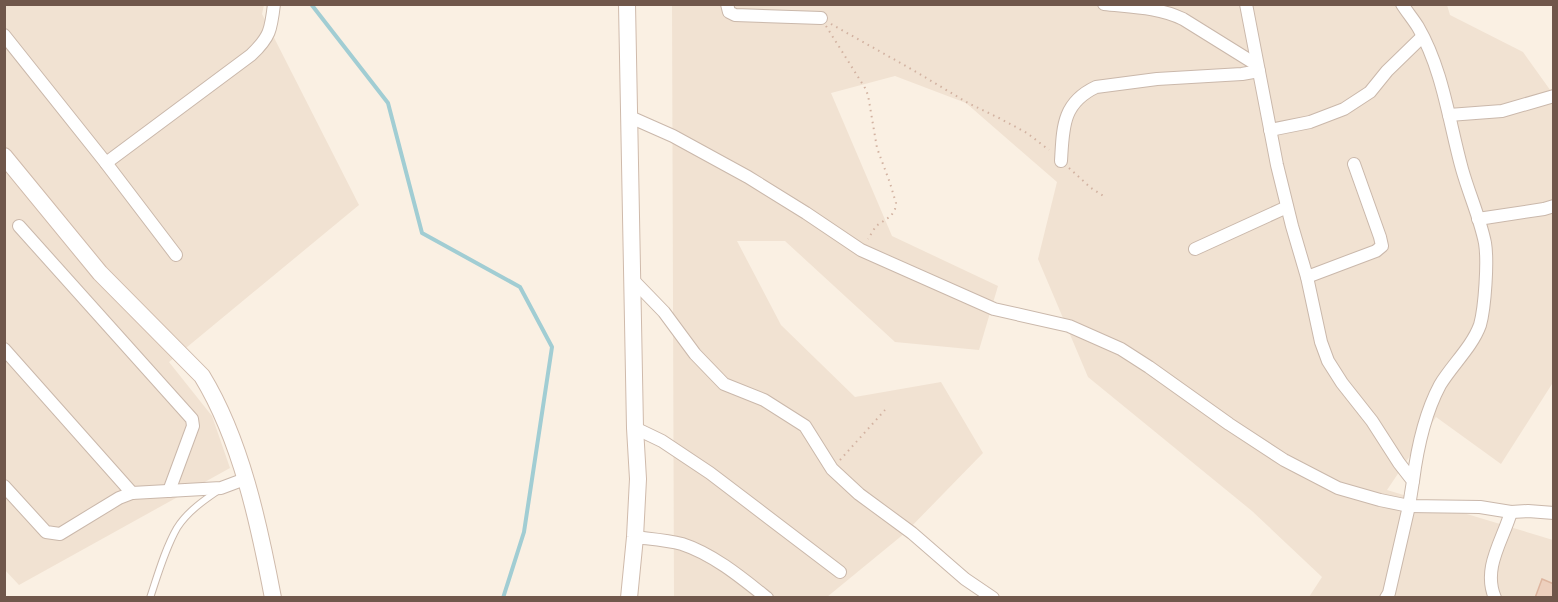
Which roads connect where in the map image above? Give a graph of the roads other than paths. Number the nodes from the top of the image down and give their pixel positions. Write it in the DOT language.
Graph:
graph roads {
  1 [pos="274,4"];
  2 [pos="627,4"];
  3 [pos="727,4"];
  4 [pos="1104,4"];
  5 [pos="1246,4"];
  6 [pos="1402,4"];
  7 [pos="821,18"];
  8 [pos="4,35"];
  9 [pos="1422,37"];
  10 [pos="1258,68"];
  11 [pos="1554,96"];
  12 [pos="1449,115"];
  13 [pos="630,117"];
  14 [pos="1270,130"];
  15 [pos="4,156"];
  16 [pos="1061,161"];
  17 [pos="106,163"];
  18 [pos="1354,164"];
  19 [pos="1287,207"];
  20 [pos="1554,207"];
  21 [pos="1478,219"];
  22 [pos="19,226"];
  23 [pos="1195,249"];
  24 [pos="176,255"];
  25 [pos="1306,277"];
  26 [pos="632,279"];
  27 [pos="4,349"];
  28 [pos="635,428"];
  29 [pos="244,479"];
  30 [pos="1413,481"];
  31 [pos="4,486"];
  32 [pos="222,488"];
  33 [pos="169,491"];
  34 [pos="132,493"];
  35 [pos="1409,506"];
  36 [pos="1510,512"];
  37 [pos="1554,513"];
  38 [pos="635,537"];
  39 [pos="840,572"];
  40 [pos="150,597"];
  41 [pos="273,597"];
  42 [pos="629,597"];
  43 [pos="767,597"];
  44 [pos="993,597"];
  45 [pos="1386,597"];
  46 [pos="1495,597"];
  1 -- 17 [label="street"];
  2 -- 13 [label="street"];
  3 -- 7 [label="street"];
  4 -- 10 [label="street"];
  5 -- 10 [label="street"];
  6 -- 9 [label="street"];
  8 -- 17 [label="street"];
  9 -- 12 [label="street"];
  9 -- 14 [label="street"];
  10 -- 14 [label="street"];
  10 -- 16 [label="street"];
  11 -- 12 [label="street"];
  12 -- 21 [label="street"];
  13 -- 26 [label="street"];
  13 -- 35 [label="street"];
  14 -- 19 [label="street"];
  15 -- 29 [label="street"];
  17 -- 24 [label="street"];
  18 -- 25 [label="street"];
  19 -- 23 [label="street"];
  19 -- 25 [label="street"];
  20 -- 21 [label="street"];
  21 -- 30 [label="street"];
  22 -- 33 [label="street"];
  25 -- 30 [label="street"];
  26 -- 28 [label="street"];
  26 -- 44 [label="street"];
  27 -- 34 [label="street"];
  28 -- 38 [label="street"];
  28 -- 39 [label="street"];
  29 -- 32 [label="street"];
  29 -- 41 [label="street"];
  30 -- 35 [label="street"];
  31 -- 34 [label="street"];
  32 -- 33 [label="street"];
  32 -- 40 [label="lane"];
  33 -- 34 [label="street"];
  35 -- 36 [label="street"];
  35 -- 45 [label="street"];
  36 -- 37 [label="street"];
  36 -- 46 [label="street"];
  38 -- 42 [label="street"];
  38 -- 43 [label="street"];
}
